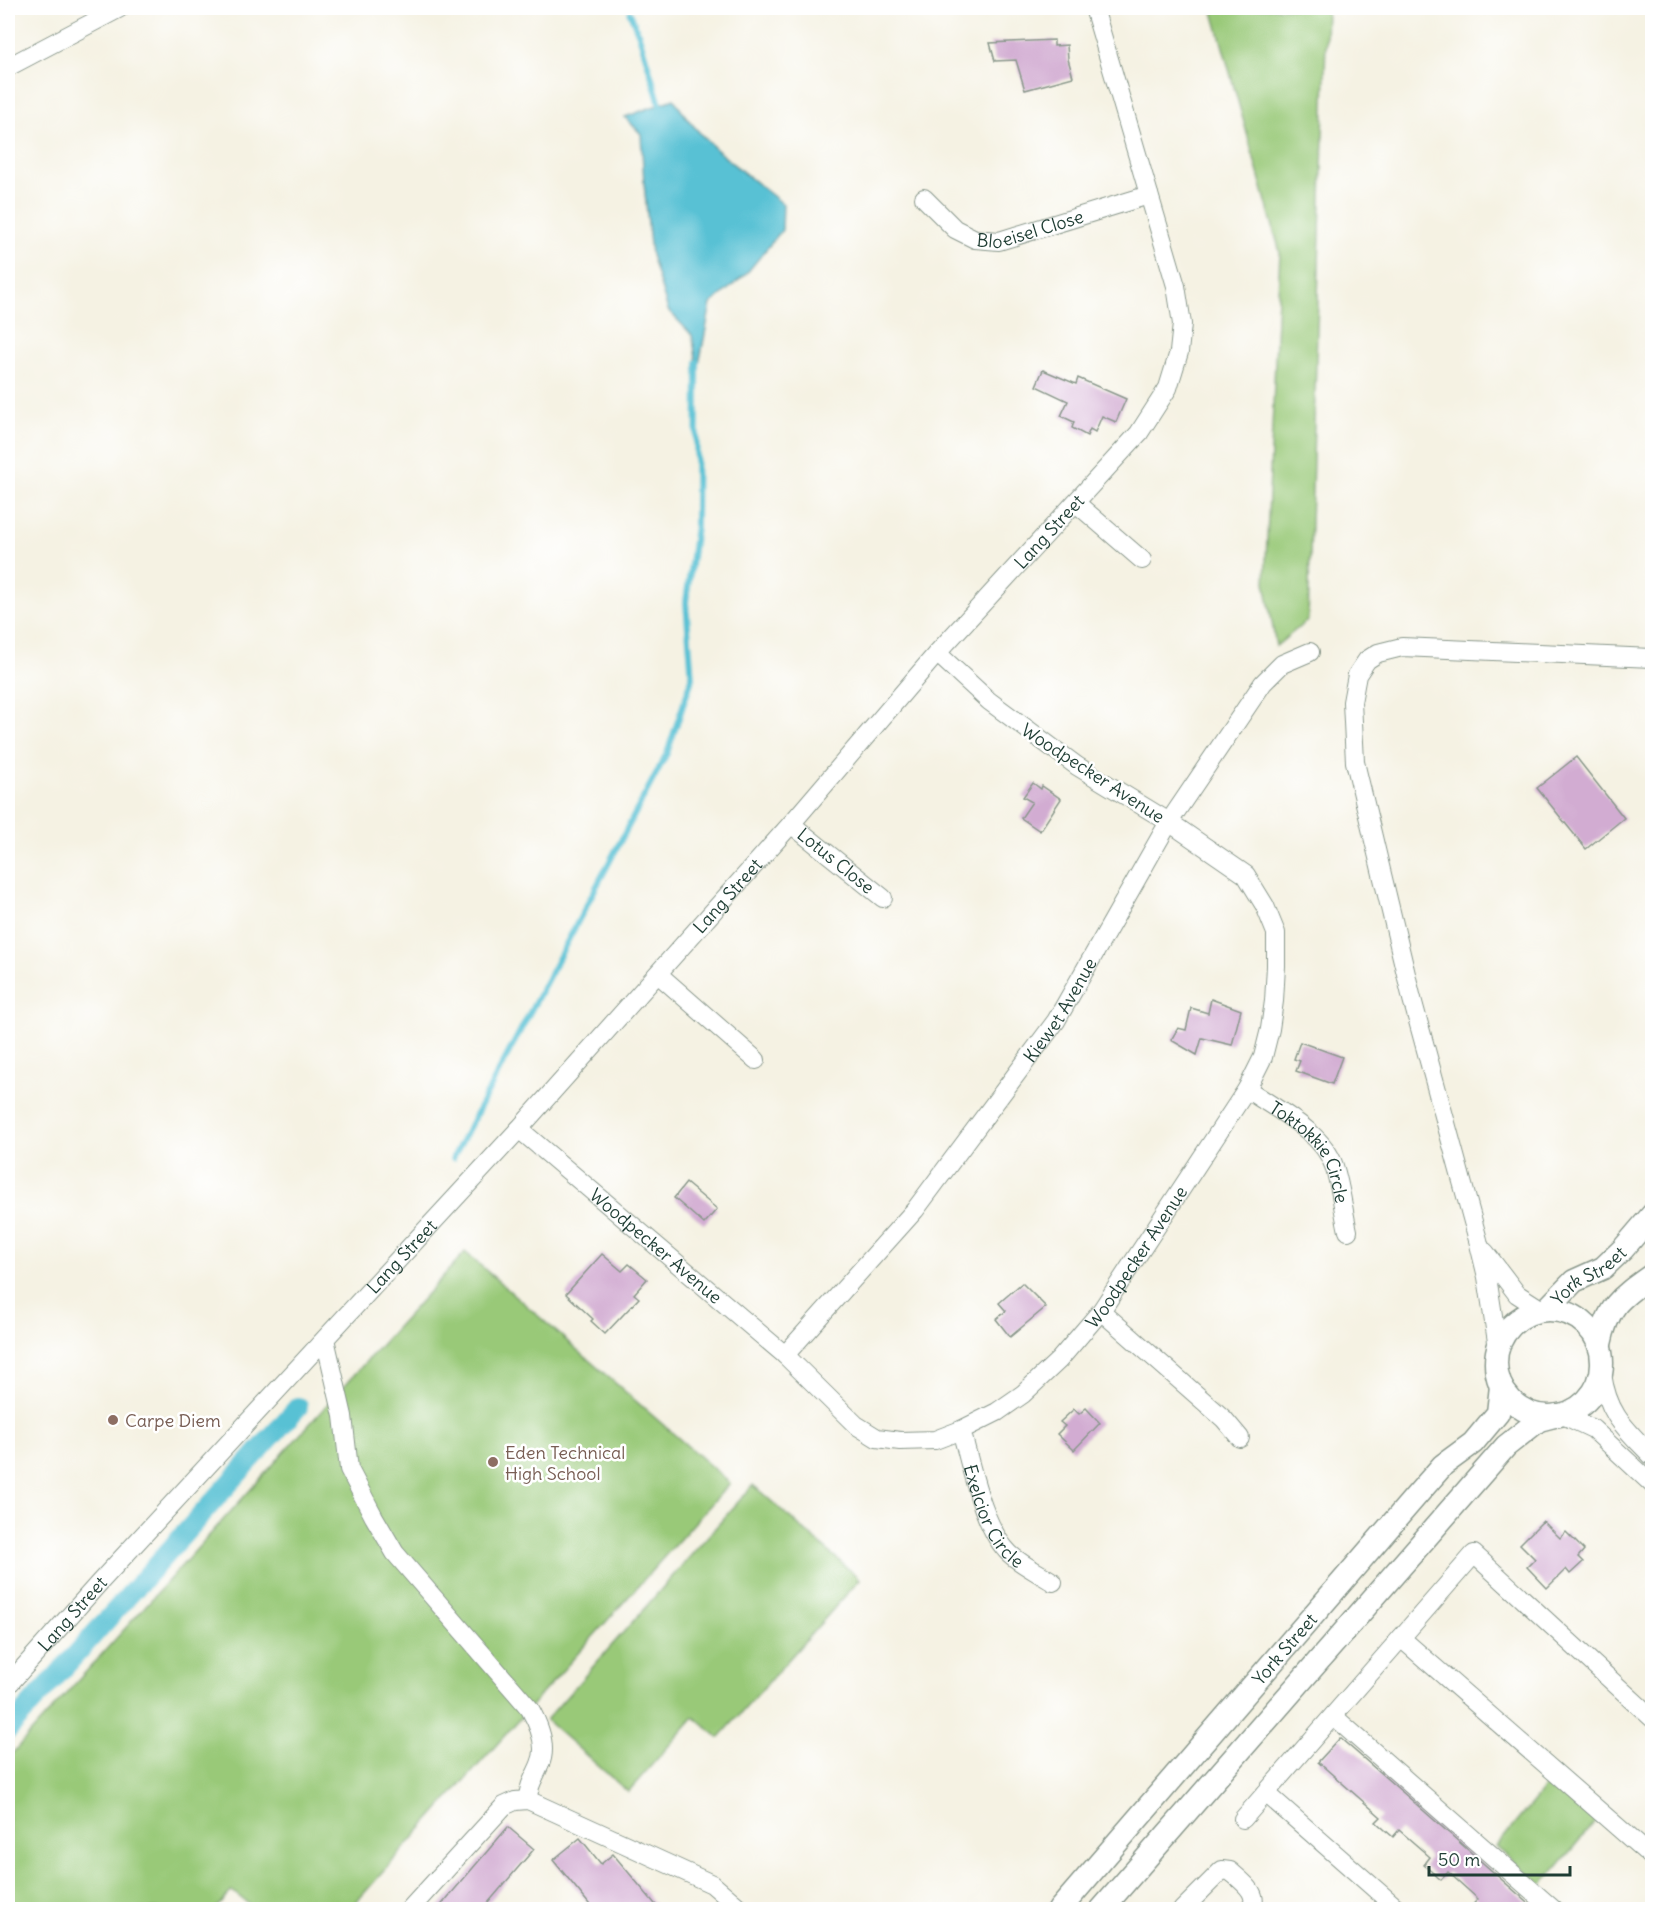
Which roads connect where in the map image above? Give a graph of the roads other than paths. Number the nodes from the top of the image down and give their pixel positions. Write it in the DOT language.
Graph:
graph roads {
  1 [pos="120,8"];
  2 [pos="1094,8"];
  3 [pos="8,67"];
  4 [pos="1149,195"];
  5 [pos="924,198"];
  6 [pos="1076,503"];
  7 [pos="1142,560"];
  8 [pos="1310,652"];
  9 [pos="937,653"];
  10 [pos="1653,658"];
  11 [pos="1169,822"];
  12 [pos="790,824"];
  13 [pos="883,898"];
  14 [pos="658,974"];
  15 [pos="756,1060"];
  16 [pos="1247,1089"];
  17 [pos="519,1129"];
  18 [pos="1653,1215"];
  19 [pos="1348,1231"];
  20 [pos="1478,1240"];
  21 [pos="1653,1275"];
  22 [pos="1544,1310"];
  23 [pos="1101,1311"];
  24 [pos="325,1339"];
  25 [pos="1599,1344"];
  26 [pos="1498,1348"];
  27 [pos="785,1355"];
  28 [pos="1602,1374"];
  29 [pos="1501,1386"];
  30 [pos="1560,1415"];
  31 [pos="961,1430"];
  32 [pos="1240,1438"];
  33 [pos="1653,1456"];
  34 [pos="1631,1464"];
  35 [pos="1653,1484"];
  36 [pos="1653,1497"];
  37 [pos="1053,1582"];
  38 [pos="1401,1638"];
  39 [pos="8,1685"];
  40 [pos="1652,1715"];
  41 [pos="1333,1716"];
  42 [pos="1266,1793"];
  43 [pos="528,1800"];
  44 [pos="1243,1819"];
  45 [pos="1653,1857"];
  46 [pos="409,1910"];
  47 [pos="742,1910"];
  48 [pos="1059,1910"];
  49 [pos="1101,1910"];
  50 [pos="1182,1910"];
  51 [pos="1250,1910"];
  52 [pos="1399,1910"];
  53 [pos="1554,1910"];
  1 -- 3 [label="street"];
  2 -- 4 [label="street, Lang Street"];
  4 -- 5 [label="street, Bloeisel Close"];
  4 -- 6 [label="street, Lang Street"];
  6 -- 7 [label="street"];
  6 -- 9 [label="street, Lang Street"];
  8 -- 11 [label="street, Kiewet Avenue"];
  9 -- 11 [label="street, Woodpecker Avenue"];
  9 -- 12 [label="street, Lang Street"];
  10 -- 20 [label="street"];
  11 -- 16 [label="street, Woodpecker Avenue"];
  11 -- 27 [label="street, Kiewet Avenue"];
  12 -- 13 [label="street, Lotus Close"];
  12 -- 14 [label="street, Lang Street"];
  14 -- 15 [label="street"];
  14 -- 17 [label="street, Lang Street"];
  16 -- 19 [label="street, Toktokkie Circle"];
  16 -- 23 [label="street, Woodpecker Avenue"];
  17 -- 24 [label="street, Lang Street"];
  17 -- 27 [label="street, Woodpecker Avenue"];
  18 -- 22 [label="main road, York Street"];
  20 -- 22 [label="street"];
  20 -- 26 [label="street"];
  21 -- 25 [label="main road"];
  22 -- 25 [label="main road, York Street"];
  22 -- 26 [label="main road, York Street"];
  23 -- 31 [label="street, Woodpecker Avenue"];
  23 -- 32 [label="street"];
  24 -- 39 [label="street, Lang Street"];
  24 -- 43 [label="street"];
  25 -- 28 [label="main road"];
  26 -- 29 [label="main road, York Street"];
  27 -- 31 [label="street, Woodpecker Avenue"];
  28 -- 30 [label="main road, York Street"];
  28 -- 33 [label="street"];
  29 -- 30 [label="main road"];
  29 -- 48 [label="main road, York Street"];
  30 -- 34 [label="street"];
  30 -- 49 [label="main road, York Street"];
  31 -- 37 [label="street, Exelcior Circle"];
  34 -- 35 [label="street"];
  34 -- 36 [label="street"];
  38 -- 40 [label="street"];
  38 -- 41 [label="street"];
  38 -- 45 [label="street"];
  41 -- 42 [label="street"];
  41 -- 53 [label="street"];
  42 -- 44 [label="street"];
  42 -- 52 [label="street"];
  43 -- 46 [label="street"];
  43 -- 47 [label="street"];
  50 -- 51 [label="street"];
}
